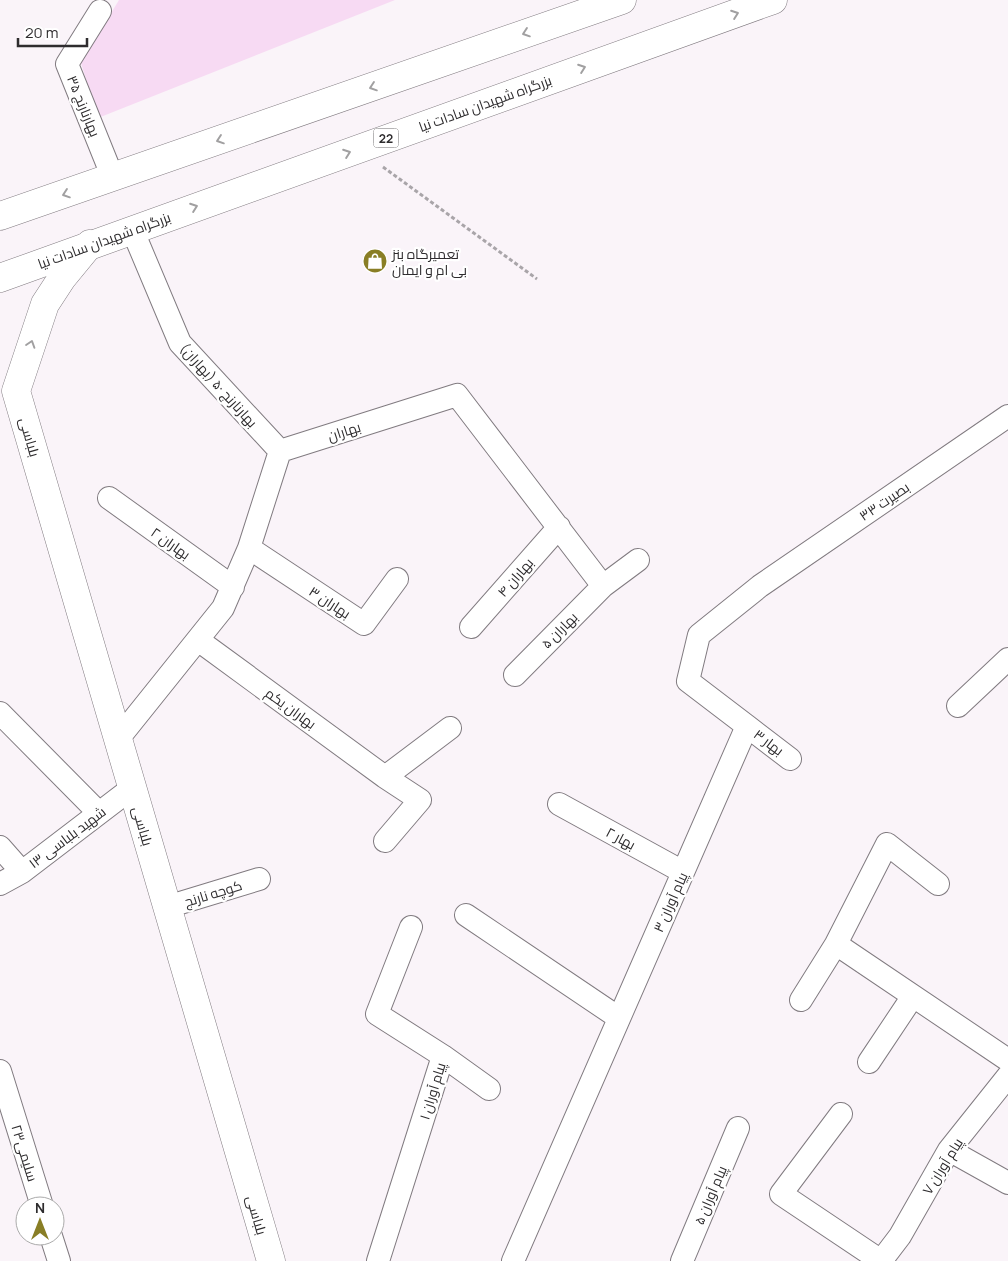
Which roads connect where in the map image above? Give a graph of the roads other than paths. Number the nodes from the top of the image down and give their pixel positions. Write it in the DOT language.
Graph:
graph roads {
  1 [pos="622,0"];
  2 [pos="773,0"];
  3 [pos="100,11"];
  4 [pos="113,178"];
  5 [pos="0,216"];
  6 [pos="132,230"];
  7 [pos="90,244"];
  8 [pos="0,278"];
  9 [pos="8,386"];
  10 [pos="1008,416"];
  11 [pos="280,451"];
  12 [pos="109,498"];
  13 [pos="559,527"];
  14 [pos="249,548"];
  15 [pos="638,560"];
  16 [pos="397,579"];
  17 [pos="603,586"];
  18 [pos="232,587"];
  19 [pos="471,627"];
  20 [pos="198,640"];
  21 [pos="1008,659"];
  22 [pos="515,675"];
  23 [pos="958,706"];
  24 [pos="0,713"];
  25 [pos="747,726"];
  26 [pos="450,728"];
  27 [pos="118,738"];
  28 [pos="790,759"];
  29 [pos="385,777"];
  30 [pos="132,788"];
  31 [pos="559,804"];
  32 [pos="100,813"];
  33 [pos="385,841"];
  34 [pos="0,847"];
  35 [pos="22,872"];
  36 [pos="683,872"];
  37 [pos="259,880"];
  38 [pos="0,884"];
  39 [pos="938,884"];
  40 [pos="167,907"];
  41 [pos="466,916"];
  42 [pos="411,927"];
  43 [pos="836,944"];
  44 [pos="913,996"];
  45 [pos="801,1000"];
  46 [pos="619,1018"];
  47 [pos="443,1056"];
  48 [pos="1008,1060"];
  49 [pos="869,1062"];
  50 [pos="0,1071"];
  51 [pos="1008,1076"];
  52 [pos="489,1089"];
  53 [pos="841,1114"];
  54 [pos="738,1128"];
  55 [pos="949,1150"];
  56 [pos="1008,1183"];
  57 [pos="39,1196"];
  58 [pos="54,1246"];
  59 [pos="59,1261"];
  60 [pos="270,1261"];
  61 [pos="378,1261"];
  62 [pos="513,1261"];
  63 [pos="682,1261"];
  64 [pos="881,1261"];
  1 -- 4 [label="main road, one-way"];
  6 -- 2 [label="main road, بزرگراه شهیدان سادات نیا / 22, one-way"];
  3 -- 4 [label="street, بهارنارنج ۳۵"];
  4 -- 5 [label="main road, one-way"];
  6 -- 7 [label="main road, بزرگراه شهیدان سادات نیا / 22"];
  6 -- 11 [label="street, بهارنارنج ۵۰ (بهاران)"];
  7 -- 8 [label="main road, بزرگراه شهیدان سادات نیا / 22"];
  9 -- 7 [label="main road, one-way"];
  9 -- 27 [label="main road, بلباسی"];
  10 -- 25 [label="street, بصیرت ۳۳"];
  11 -- 13 [label="street, بهاران"];
  11 -- 14 [label="street"];
  12 -- 18 [label="street, بهاران ۲"];
  13 -- 17 [label="street, بهاران"];
  13 -- 19 [label="street, بهاران ۴"];
  14 -- 16 [label="street, بهاران ۳"];
  14 -- 18 [label="street"];
  15 -- 17 [label="street"];
  17 -- 22 [label="street, بهاران ۵"];
  18 -- 20 [label="street"];
  20 -- 27 [label="street"];
  20 -- 29 [label="street, بهاران یکم"];
  21 -- 23 [label="street"];
  24 -- 32 [label="street"];
  25 -- 28 [label="street, بهار ۳"];
  25 -- 36 [label="street, پیام آوران ۳"];
  26 -- 29 [label="street"];
  27 -- 30 [label="main road, بلباسی"];
  29 -- 33 [label="street, بهاران یکم"];
  30 -- 32 [label="street, شهید بلباسی ١٣"];
  30 -- 40 [label="main road, بلباسی"];
  31 -- 36 [label="street, بهار ۲"];
  32 -- 35 [label="street, شهید بلباسی ١٣"];
  34 -- 35 [label="street"];
  35 -- 38 [label="street, شهید بلباسی ١٣"];
  36 -- 46 [label="street, پیام آوران ۳"];
  37 -- 40 [label="street, کوچه نارنج"];
  39 -- 43 [label="street"];
  40 -- 60 [label="main road, بلباسی"];
  41 -- 46 [label="street"];
  42 -- 47 [label="street, پیام آوران ۱"];
  43 -- 44 [label="street"];
  43 -- 45 [label="street"];
  44 -- 48 [label="street"];
  44 -- 49 [label="street"];
  46 -- 62 [label="street, پیام آوران ۳"];
  47 -- 52 [label="street"];
  47 -- 61 [label="street, پیام آوران ۱"];
  50 -- 57 [label="street, سلیمی۲۳"];
  51 -- 55 [label="street, پیام آوران ۷"];
  53 -- 64 [label="street"];
  54 -- 63 [label="street, پیام آوران ۵"];
  55 -- 56 [label="street"];
  55 -- 64 [label="street, پیام آوران ۷"];
  58 -- 59 [label="street"];
}
